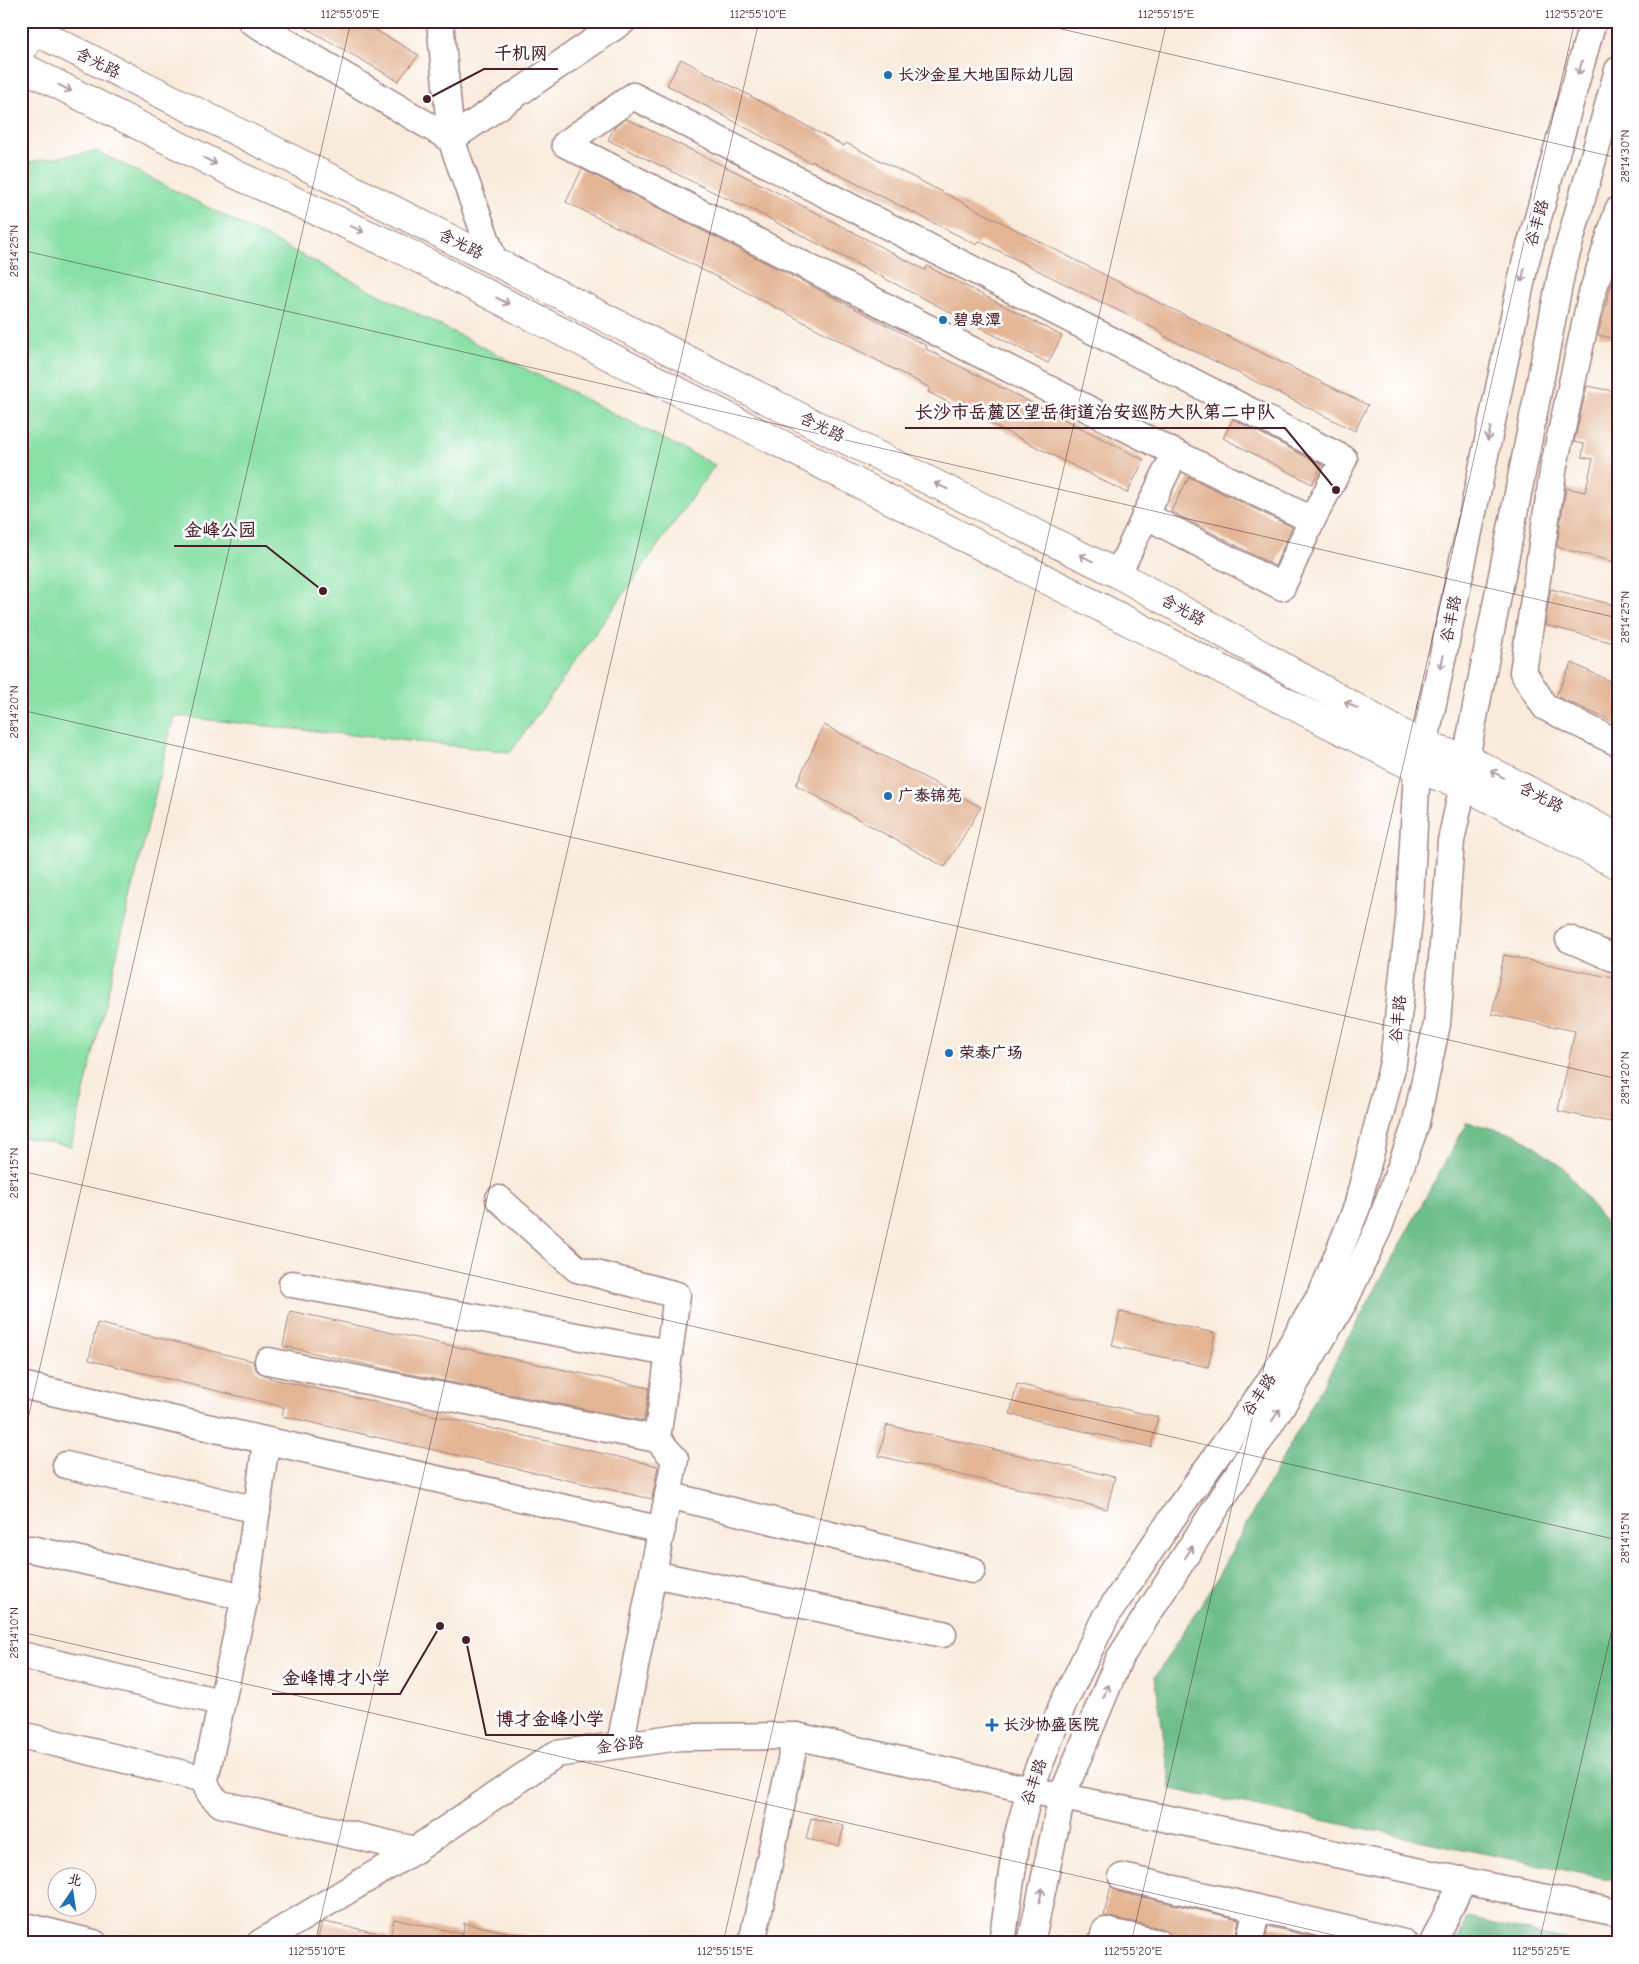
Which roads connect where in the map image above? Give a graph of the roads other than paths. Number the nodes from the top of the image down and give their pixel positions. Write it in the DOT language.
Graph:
graph roads {
  1 [pos="251,21"];
  2 [pos="440,21"];
  3 [pos="624,21"];
  4 [pos="1593,21"];
  5 [pos="29,32"];
  6 [pos="21,66"];
  7 [pos="1618,70"];
  8 [pos="451,139"];
  9 [pos="1618,210"];
  10 [pos="494,261"];
  11 [pos="1175,453"];
  12 [pos="1145,515"];
  13 [pos="1312,520"];
  14 [pos="1118,574"];
  15 [pos="1618,744"];
  16 [pos="1421,757"];
  17 [pos="1466,758"];
  18 [pos="1463,784"];
  19 [pos="1618,837"];
  20 [pos="1618,865"];
  21 [pos="1569,939"];
  22 [pos="1618,960"];
  23 [pos="499,1199"];
  24 [pos="292,1284"];
  25 [pos="669,1354"];
  26 [pos="268,1361"];
  27 [pos="21,1385"];
  28 [pos="657,1439"];
  29 [pos="266,1442"];
  30 [pos="66,1465"];
  31 [pos="668,1495"];
  32 [pos="257,1510"];
  33 [pos="662,1530"];
  34 [pos="31,1549"];
  35 [pos="972,1570"];
  36 [pos="654,1574"];
  37 [pos="245,1597"];
  38 [pos="944,1634"];
  39 [pos="21,1656"];
  40 [pos="220,1702"];
  41 [pos="21,1735"];
  42 [pos="796,1736"];
  43 [pos="620,1746"];
  44 [pos="205,1779"];
  45 [pos="1030,1790"];
  46 [pos="1062,1796"];
  47 [pos="415,1850"];
  48 [pos="1122,1877"];
  49 [pos="1463,1880"];
  50 [pos="1257,1908"];
  51 [pos="1618,1913"];
  52 [pos="21,1925"];
  53 [pos="94,1943"];
  54 [pos="260,1943"];
  55 [pos="752,1943"];
  56 [pos="1002,1943"];
  57 [pos="1031,1943"];
  58 [pos="1102,1943"];
  59 [pos="1158,1943"];
  60 [pos="1249,1943"];
  61 [pos="1404,1943"];
  62 [pos="1433,1943"];
  1 -- 8 [label="street"];
  2 -- 8 [label="street"];
  3 -- 8 [label="street"];
  4 -- 16 [label="street, 谷丰路, one-way"];
  5 -- 10 [label="main road, 含光路"];
  6 -- 16 [label="main road, 含光路, one-way"];
  7 -- 17 [label="street, 谷丰路"];
  8 -- 10 [label="street"];
  9 -- 15 [label="street"];
  14 -- 10 [label="main road, 含光路, one-way"];
  11 -- 12 [label="street"];
  11 -- 13 [label="street"];
  11 -- 13 [label="street"];
  12 -- 13 [label="street"];
  12 -- 14 [label="street"];
  16 -- 14 [label="main road, 含光路, one-way"];
  16 -- 17 [label="main road, 含光路"];
  16 -- 18 [label="main road, 含光路"];
  16 -- 45 [label="street, 谷丰路"];
  17 -- 18 [label="street, 谷丰路"];
  19 -- 17 [label="main road, 含光路, one-way"];
  18 -- 20 [label="main road, 含光路"];
  46 -- 18 [label="street, 谷丰路, one-way"];
  21 -- 22 [label="street"];
  23 -- 25 [label="street"];
  24 -- 25 [label="street"];
  25 -- 28 [label="street"];
  26 -- 28 [label="street"];
  27 -- 29 [label="street"];
  28 -- 31 [label="street"];
  29 -- 32 [label="street"];
  29 -- 33 [label="street"];
  30 -- 32 [label="street"];
  31 -- 33 [label="street"];
  31 -- 35 [label="street"];
  32 -- 37 [label="street"];
  33 -- 36 [label="street"];
  34 -- 37 [label="street"];
  36 -- 38 [label="street"];
  36 -- 43 [label="street"];
  37 -- 40 [label="street"];
  39 -- 40 [label="street"];
  40 -- 44 [label="street"];
  41 -- 44 [label="street"];
  42 -- 43 [label="street, 金谷路"];
  42 -- 45 [label="street, 金谷路"];
  42 -- 55 [label="street"];
  43 -- 47 [label="street, 金谷路"];
  44 -- 47 [label="street"];
  45 -- 46 [label="street, 金谷路"];
  45 -- 56 [label="street, 谷丰路"];
  46 -- 49 [label="street, 金谷路"];
  57 -- 46 [label="street, 谷丰路, one-way"];
  47 -- 54 [label="street, 金谷路"];
  48 -- 50 [label="street"];
  49 -- 51 [label="street, 金谷路"];
  49 -- 62 [label="street"];
  50 -- 60 [label="street"];
  50 -- 61 [label="street"];
  52 -- 53 [label="street"];
  58 -- 59 [label="street"];
}
